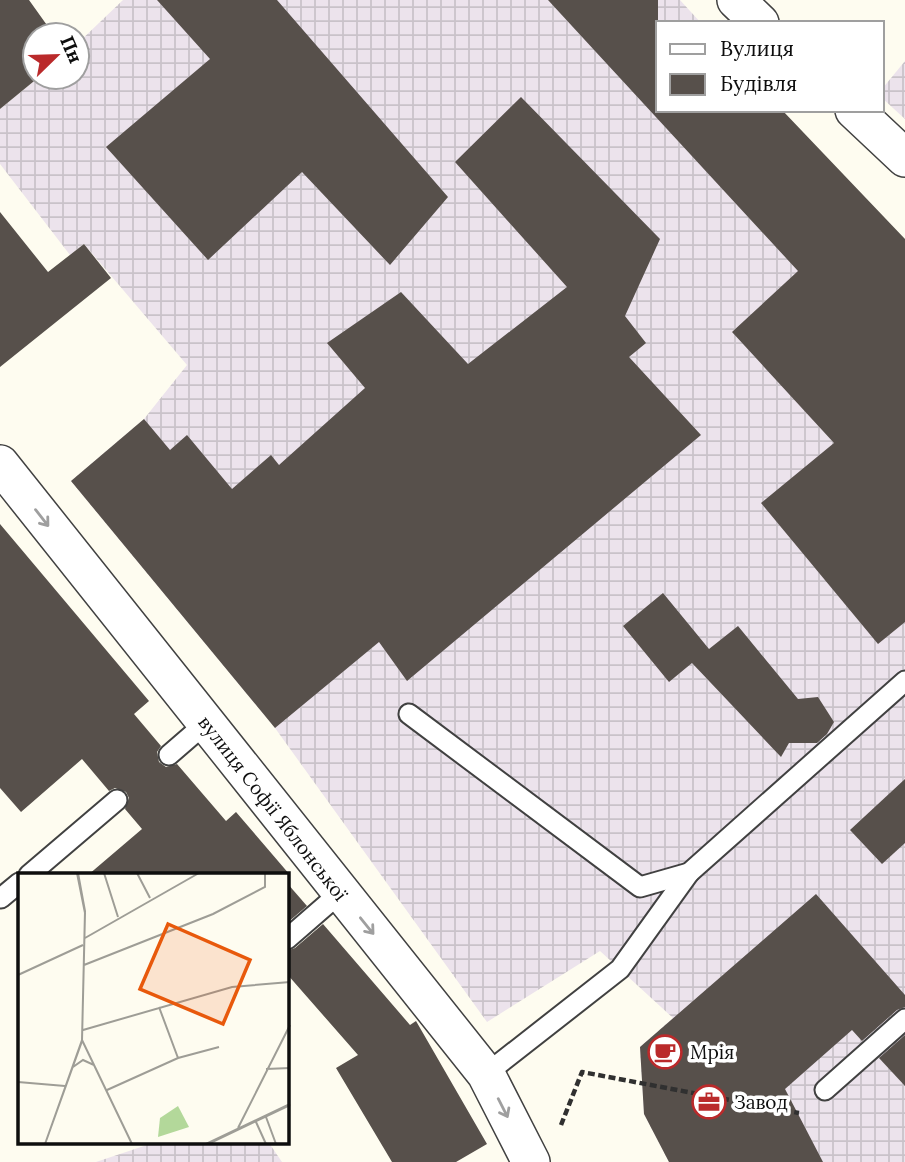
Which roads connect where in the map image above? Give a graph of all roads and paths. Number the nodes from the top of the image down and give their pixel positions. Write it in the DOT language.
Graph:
graph roads {
  1 [pos="736,0"];
  2 [pos="758,21"];
  3 [pos="856,112"];
  4 [pos="902,150"];
  5 [pos="0,464"];
  6 [pos="905,681"];
  7 [pos="409,714"];
  8 [pos="206,723"];
  9 [pos="169,755"];
  10 [pos="117,800"];
  11 [pos="31,873"];
  12 [pos="689,873"];
  13 [pos="18,884"];
  14 [pos="340,893"];
  15 [pos="1,898"];
  16 [pos="289,937"];
  17 [pos="905,1019"];
  18 [pos="486,1074"];
  19 [pos="824,1090"];
  20 [pos="798,1114"];
  21 [pos="559,1131"];
  22 [pos="531,1162"];
  1 -- 2 [label="street"];
  3 -- 4 [label="street"];
  5 -- 8 [label="street, вулиця Софії Яблонської, one-way"];
  6 -- 12 [label="lane"];
  7 -- 12 [label="lane"];
  8 -- 9 [label="lane"];
  8 -- 14 [label="street, вулиця Софії Яблонської"];
  10 -- 11 [label="lane"];
  12 -- 18 [label="lane"];
  13 -- 15 [label="lane"];
  14 -- 16 [label="lane"];
  14 -- 18 [label="street, вулиця Софії Яблонської, one-way"];
  17 -- 19 [label="lane"];
  18 -- 22 [label="street, вулиця Софії Яблонської, one-way"];
  20 -- 21 [label="path"];
}
